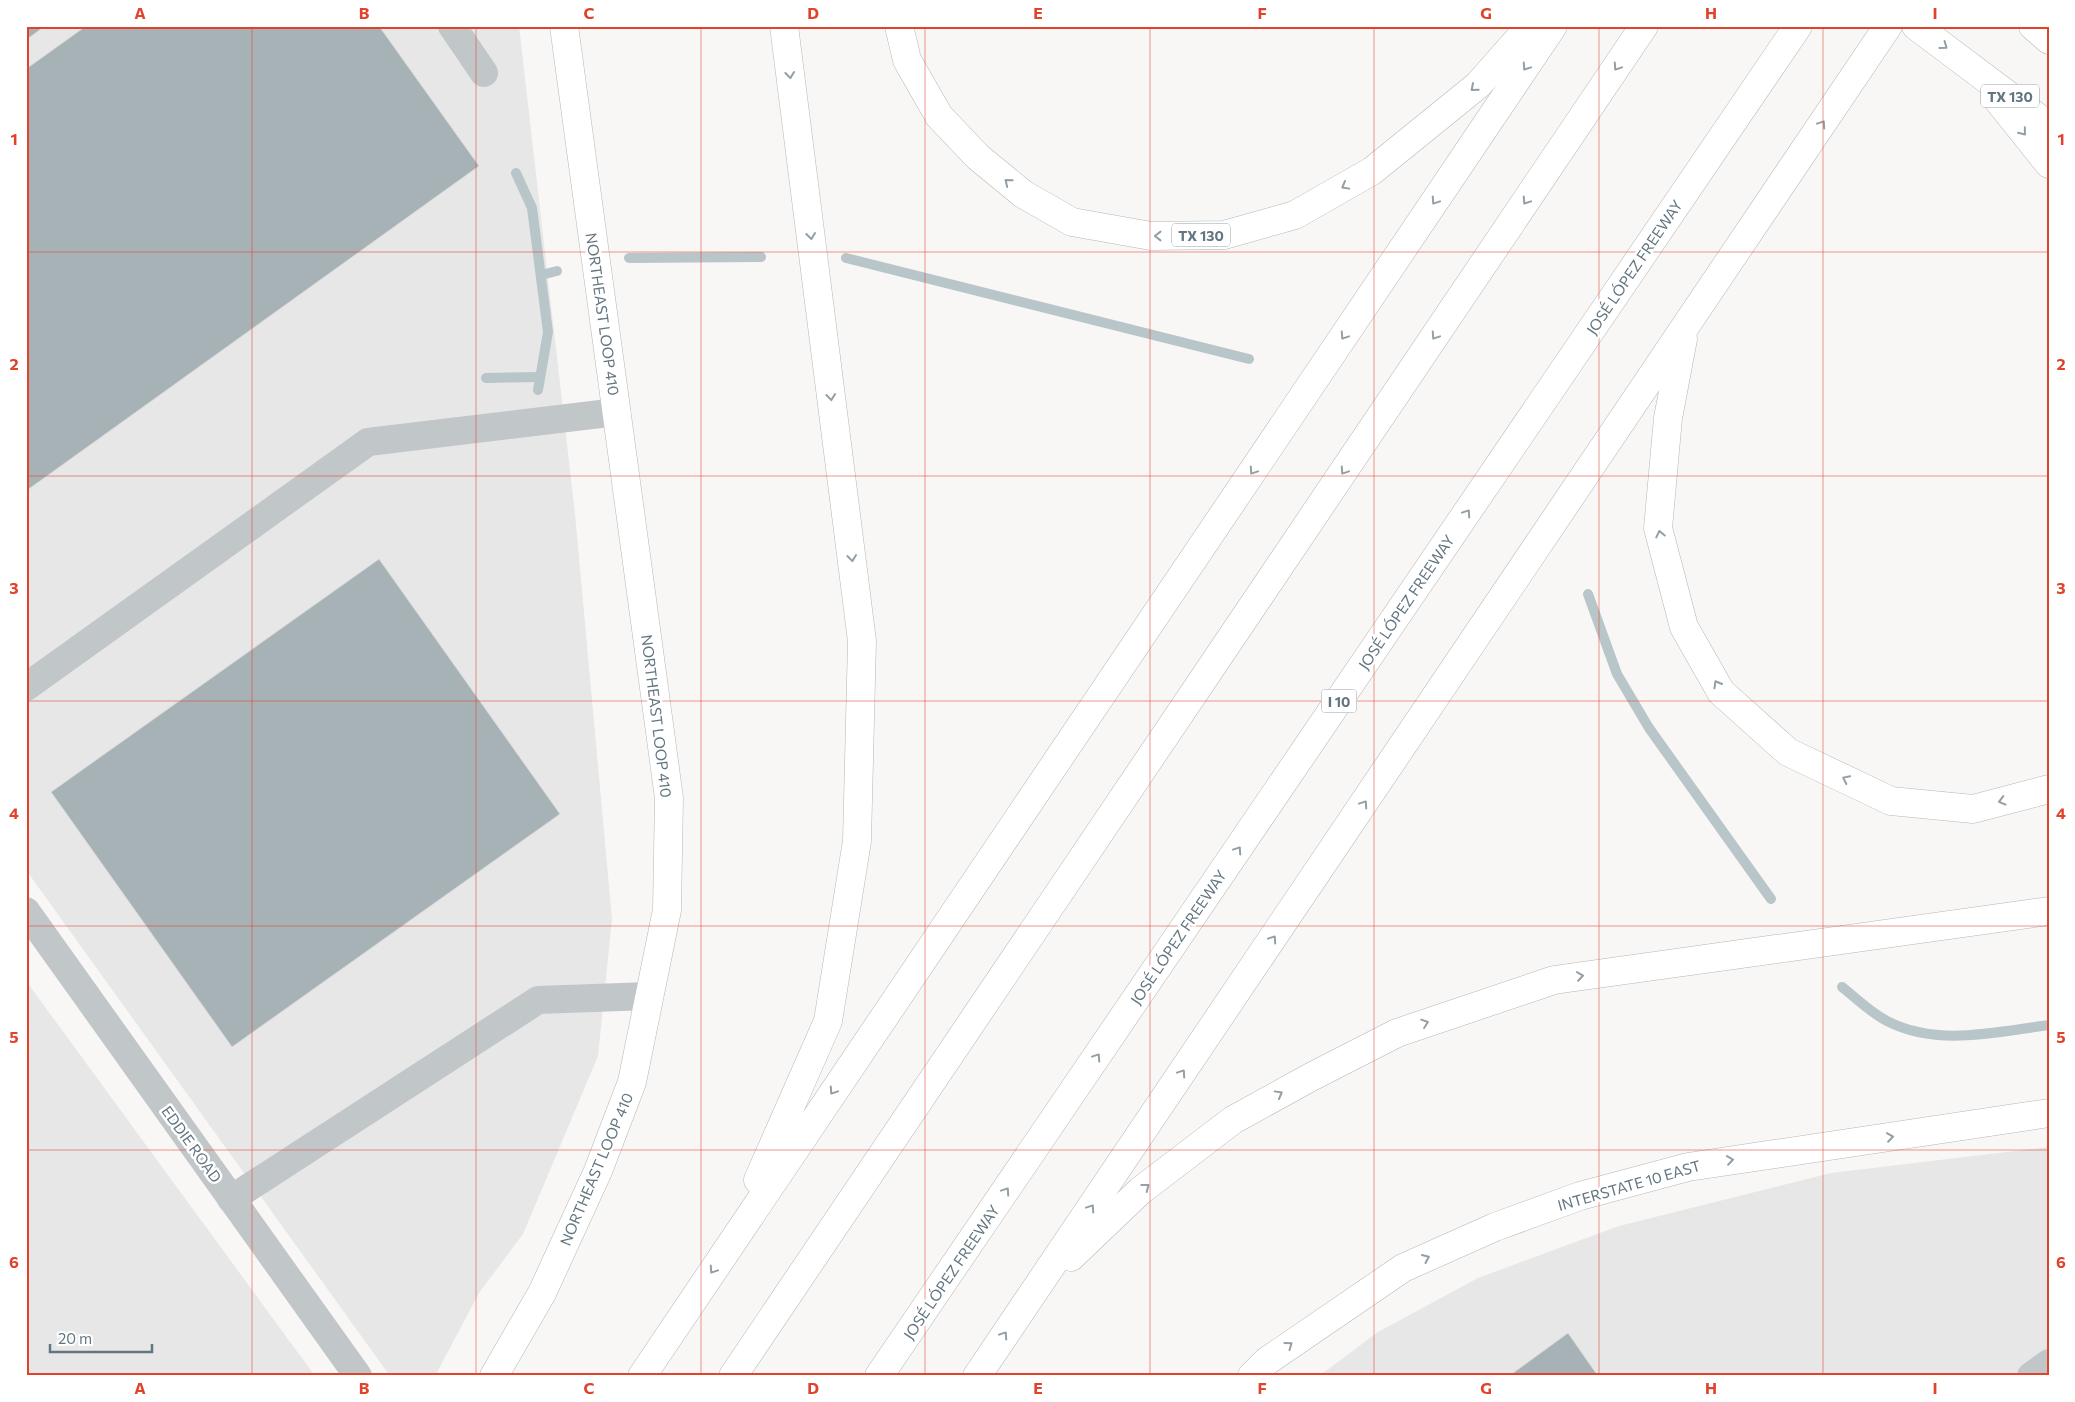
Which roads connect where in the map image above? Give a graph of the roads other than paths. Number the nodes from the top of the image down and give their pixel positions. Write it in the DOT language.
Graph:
graph roads {
  1 [pos="452,26"];
  2 [pos="564,26"];
  3 [pos="784,26"];
  4 [pos="899,26"];
  5 [pos="1530,26"];
  6 [pos="1553,26"];
  7 [pos="1644,26"];
  8 [pos="1798,26"];
  9 [pos="1888,26"];
  10 [pos="1916,26"];
  11 [pos="2033,26"];
  12 [pos="2049,40"];
  13 [pos="1971,67"];
  14 [pos="484,73"];
  15 [pos="2049,126"];
  16 [pos="2049,164"];
  17 [pos="1686,327"];
  18 [pos="617,412"];
  19 [pos="26,687"];
  20 [pos="2049,788"];
  21 [pos="26,911"];
  22 [pos="2049,911"];
  23 [pos="649,996"];
  24 [pos="2049,1113"];
  25 [pos="231,1199"];
  26 [pos="731,1242"];
  27 [pos="1034,1292"];
  28 [pos="2049,1363"];
  29 [pos="358,1376"];
  30 [pos="494,1376"];
  31 [pos="642,1376"];
  32 [pos="733,1376"];
  33 [pos="879,1376"];
  34 [pos="977,1376"];
  35 [pos="1252,1376"];
  36 [pos="2031,1376"];
  1 -- 14 [label="street"];
  2 -- 18 [label="main road, NORTHEAST LOOP 410"];
  3 -- 26 [label="main road, one-way"];
  5 -- 4 [label="main road, TX 130, one-way"];
  6 -- 26 [label="main road, one-way"];
  7 -- 32 [label="main road, one-way"];
  33 -- 8 [label="main road, JOSÉ LÓPEZ FREEWAY / I 10, one-way"];
  17 -- 9 [label="main road, one-way"];
  10 -- 13 [label="main road, TX 130, one-way"];
  11 -- 12 [label="main road"];
  13 -- 15 [label="main road, TX 130"];
  13 -- 16 [label="main road, one-way"];
  20 -- 17 [label="main road, one-way"];
  27 -- 17 [label="main road, one-way"];
  18 -- 19 [label="street"];
  18 -- 23 [label="main road, NORTHEAST LOOP 410"];
  21 -- 25 [label="street, EDDIE ROAD"];
  27 -- 22 [label="main road, one-way"];
  23 -- 25 [label="street"];
  23 -- 30 [label="main road, NORTHEAST LOOP 410"];
  35 -- 24 [label="main road, INTERSTATE 10 EAST, one-way"];
  25 -- 29 [label="street, EDDIE ROAD"];
  26 -- 31 [label="main road, one-way"];
  34 -- 27 [label="main road, one-way"];
  28 -- 36 [label="street"];
}
